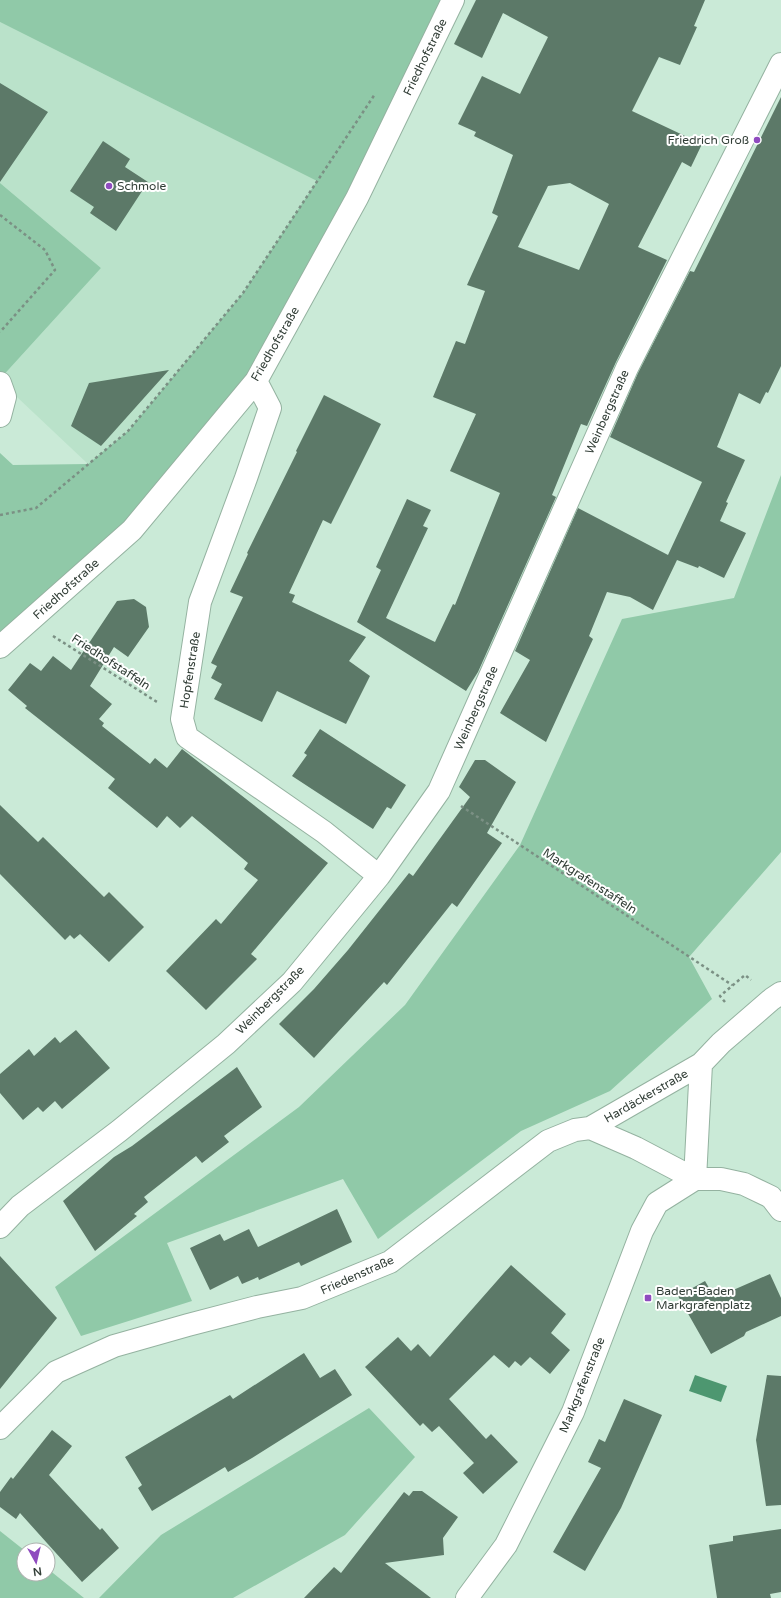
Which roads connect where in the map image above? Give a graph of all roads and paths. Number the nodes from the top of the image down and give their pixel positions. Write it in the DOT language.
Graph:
graph roads {
  1 [pos="453,0"];
  2 [pos="781,64"];
  3 [pos="377,91"];
  4 [pos="0,215"];
  5 [pos="0,332"];
  6 [pos="256,381"];
  7 [pos="0,383"];
  8 [pos="0,416"];
  9 [pos="0,515"];
  10 [pos="30,621"];
  11 [pos="0,647"];
  12 [pos="182,719"];
  13 [pos="439,791"];
  14 [pos="379,876"];
  15 [pos="732,985"];
  16 [pos="781,993"];
  17 [pos="701,1064"];
  18 [pos="590,1128"];
  19 [pos="695,1178"];
  20 [pos="781,1210"];
  21 [pos="0,1227"];
  22 [pos="0,1428"];
  23 [pos="467,1598"];
  1 -- 6 [label="street, Friedhofstraße"];
  2 -- 13 [label="street, Weinbergstraße"];
  3 -- 9 [label="path"];
  4 -- 5 [label="path"];
  6 -- 10 [label="street, Friedhofstraße"];
  6 -- 12 [label="street, Hopfenstraße"];
  7 -- 8 [label="street"];
  10 -- 11 [label="street, Friedhofstraße"];
  10 -- 12 [label="path, Friedhofstaffeln"];
  12 -- 14 [label="street, Hopfenstraße"];
  13 -- 14 [label="street, Weinbergstraße"];
  13 -- 15 [label="path, Markgrafenstaffeln"];
  14 -- 21 [label="street, Weinbergstraße"];
  16 -- 17 [label="street, Hardäckerstraße"];
  17 -- 18 [label="street, Hardäckerstraße"];
  17 -- 19 [label="street, Hardäckerstraße"];
  18 -- 19 [label="street"];
  18 -- 22 [label="street, Friedenstraße"];
  19 -- 20 [label="street"];
  19 -- 23 [label="street, Markgrafenstraße"];
}
